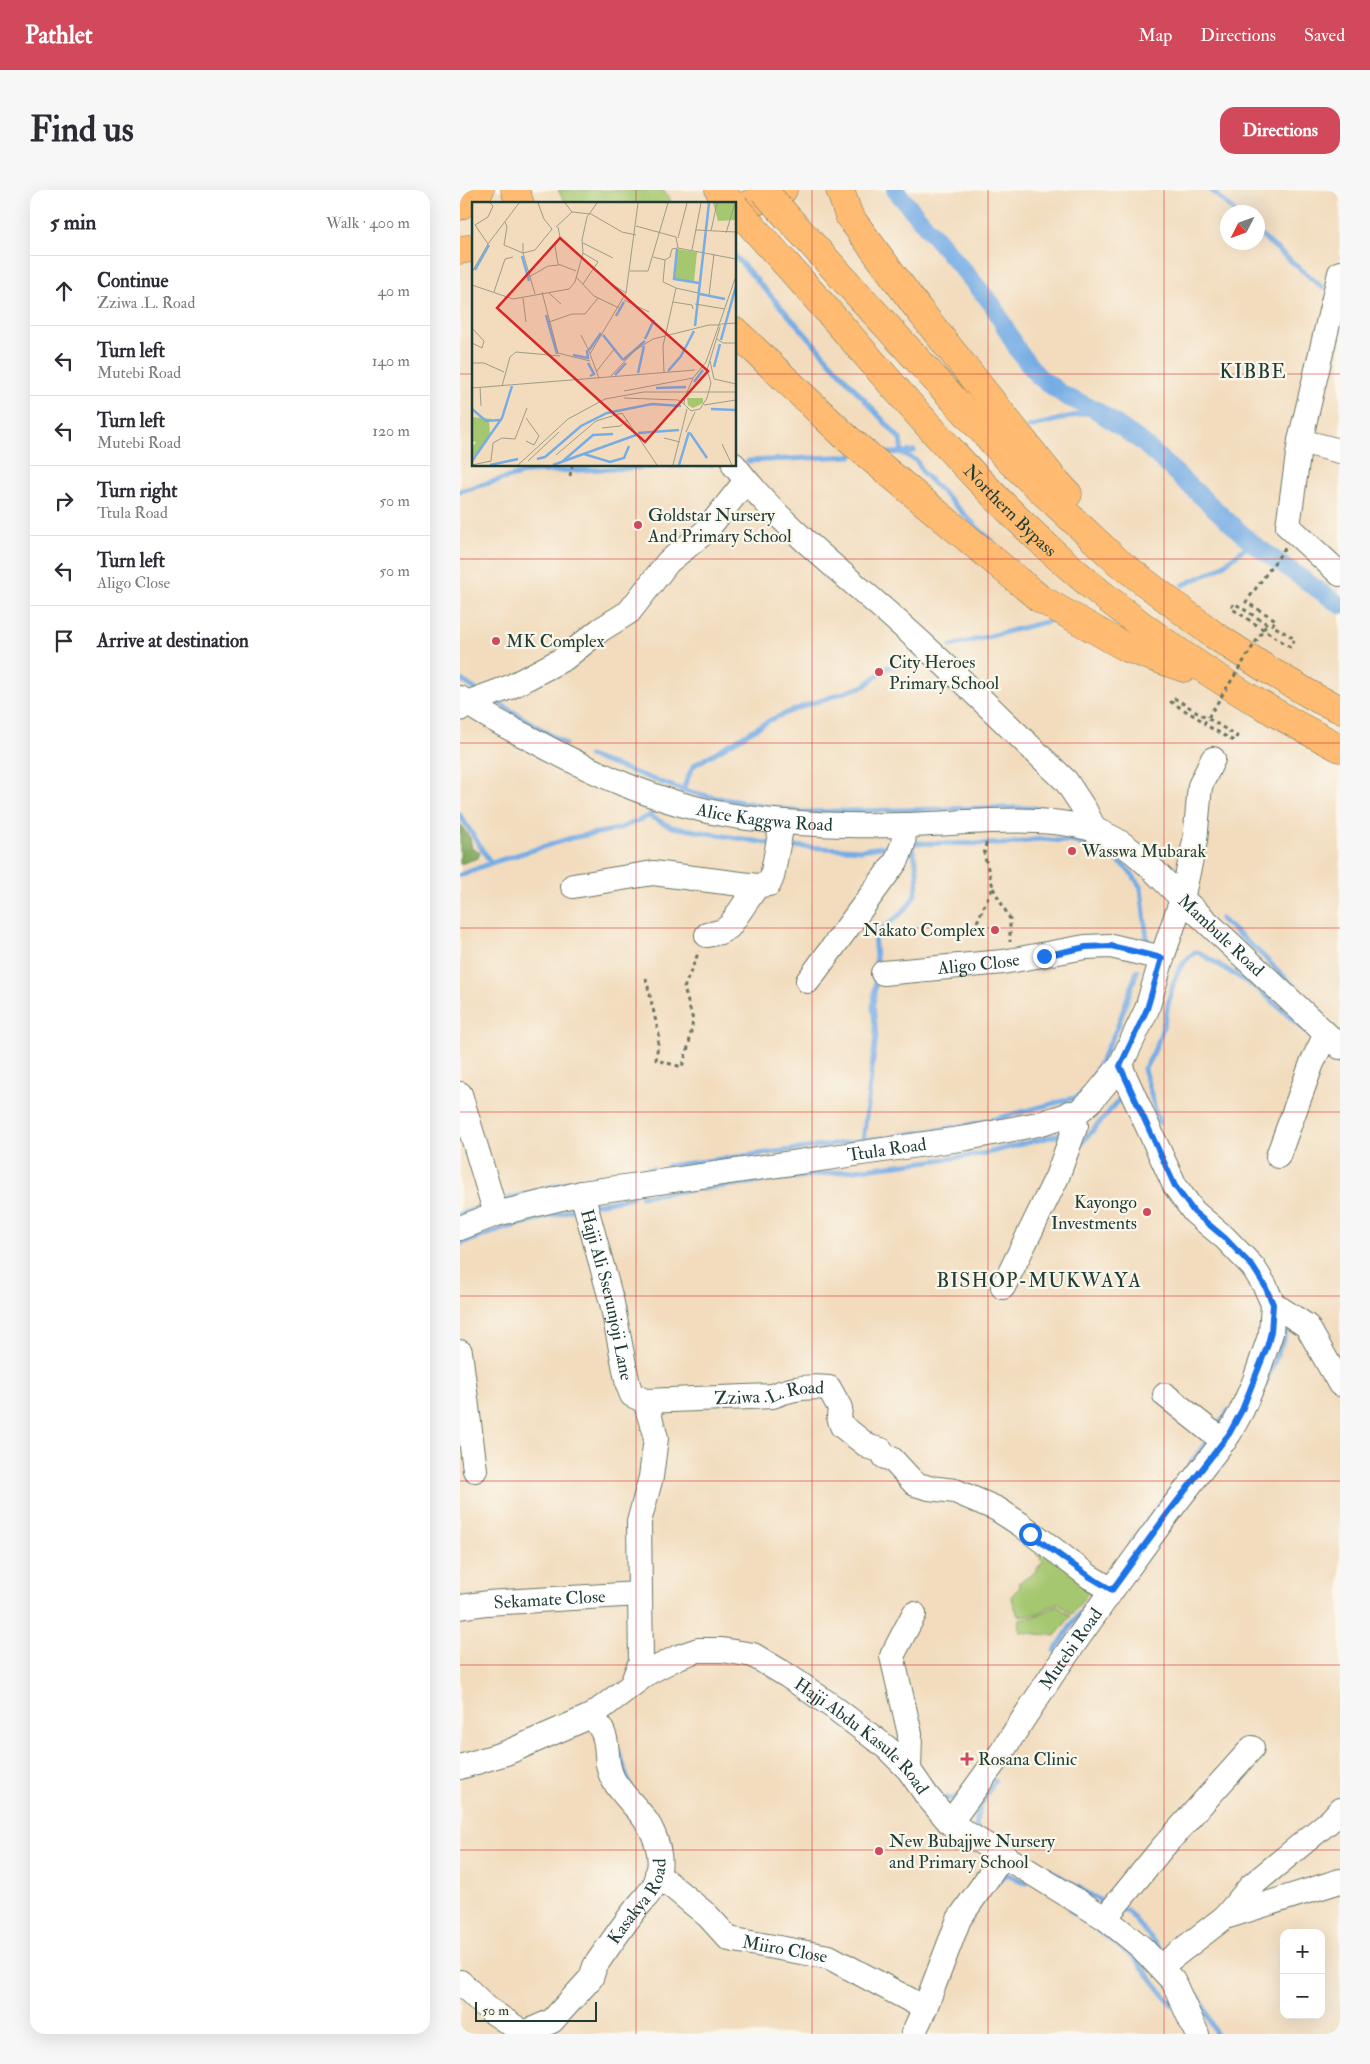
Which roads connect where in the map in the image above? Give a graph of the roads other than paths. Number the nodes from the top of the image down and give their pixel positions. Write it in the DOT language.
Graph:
graph roads {
  1 [pos="480,190"];
  2 [pos="515,190"];
  3 [pos="763,190"];
  4 [pos="783,190"];
  5 [pos="840,190"];
  6 [pos="729,201"];
  7 [pos="519,202"];
  8 [pos="460,206"];
  9 [pos="736,209"];
  10 [pos="1340,273"];
  11 [pos="736,332"];
  12 [pos="1300,441"];
  13 [pos="1340,451"];
  14 [pos="740,473"];
  15 [pos="1340,574"];
  16 [pos="1170,603"];
  17 [pos="1218,680"];
  18 [pos="462,704"];
  19 [pos="1340,710"];
  20 [pos="1340,748"];
  21 [pos="1213,759"];
  22 [pos="782,823"];
  23 [pos="905,825"];
  24 [pos="1095,830"];
  25 [pos="573,886"];
  26 [pos="757,886"];
  27 [pos="1182,899"];
  28 [pos="707,935"];
  29 [pos="1162,958"];
  30 [pos="883,973"];
  31 [pos="808,981"];
  32 [pos="1333,1040"];
  33 [pos="1120,1066"];
  34 [pos="460,1094"];
  35 [pos="1070,1113"];
  36 [pos="1278,1156"];
  37 [pos="582,1193"];
  38 [pos="496,1214"];
  39 [pos="460,1228"];
  40 [pos="1003,1287"];
  41 [pos="1273,1304"];
  42 [pos="460,1352"];
  43 [pos="1340,1384"];
  44 [pos="1165,1395"];
  45 [pos="645,1401"];
  46 [pos="1225,1440"];
  47 [pos="475,1470"];
  48 [pos="1112,1590"];
  49 [pos="639,1594"];
  50 [pos="460,1607"];
  51 [pos="914,1614"];
  52 [pos="632,1684"];
  53 [pos="591,1716"];
  54 [pos="1252,1748"];
  55 [pos="460,1767"];
  56 [pos="909,1770"];
  57 [pos="1337,1819"];
  58 [pos="950,1823"];
  59 [pos="1003,1856"];
  60 [pos="657,1874"];
  61 [pos="1340,1881"];
  62 [pos="1225,1917"];
  63 [pos="1105,1918"];
  64 [pos="1160,1967"];
  65 [pos="460,1982"];
  66 [pos="925,2008"];
  67 [pos="552,2028"];
  68 [pos="523,2034"];
  69 [pos="913,2034"];
  70 [pos="1197,2034"];
  1 -- 8 [label="main road"];
  2 -- 7 [label="main road"];
  3 -- 16 [label="main road, Northern Bypass, bridge"];
  4 -- 6 [label="main road"];
  5 -- 16 [label="main road"];
  9 -- 17 [label="main road, Northern Bypass, bridge"];
  10 -- 12 [label="street"];
  11 -- 17 [label="main road"];
  12 -- 13 [label="street"];
  12 -- 15 [label="street"];
  14 -- 18 [label="street"];
  14 -- 24 [label="street"];
  16 -- 19 [label="main road, Northern Bypass"];
  17 -- 20 [label="main road, Northern Bypass"];
  18 -- 22 [label="street, Alice Kaggwa Road"];
  21 -- 27 [label="street, Ttula Road"];
  22 -- 23 [label="street, Alice Kaggwa Road"];
  22 -- 26 [label="street"];
  23 -- 24 [label="street, Alice Kaggwa Road"];
  23 -- 31 [label="street"];
  24 -- 27 [label="street, Mambule Road"];
  25 -- 26 [label="street"];
  26 -- 28 [label="street"];
  27 -- 29 [label="street, Ttula Road"];
  27 -- 32 [label="street, Mambule Road"];
  29 -- 30 [label="street, Aligo Close"];
  29 -- 33 [label="street, Ttula Road"];
  32 -- 36 [label="street"];
  33 -- 35 [label="street, Ttula Road"];
  33 -- 41 [label="street, Mutebi Road"];
  34 -- 38 [label="street"];
  35 -- 37 [label="street, Ttula Road"];
  35 -- 40 [label="street"];
  37 -- 38 [label="street, Ttula Road"];
  37 -- 45 [label="street, Hajji Ali Sserunjoji Lane"];
  38 -- 39 [label="street, Ttula Road"];
  41 -- 43 [label="street"];
  41 -- 46 [label="street, Mutebi Road"];
  42 -- 47 [label="street"];
  44 -- 46 [label="street"];
  45 -- 48 [label="street, Zziwa .L. Road"];
  45 -- 49 [label="street, Hajji Ali Sserunjoji Lane"];
  46 -- 48 [label="street, Mutebi Road"];
  48 -- 58 [label="street, Mutebi Road"];
  49 -- 50 [label="street, Sekamate Close"];
  49 -- 52 [label="street, Hajji Ali Sserunjoji Lane"];
  51 -- 56 [label="street"];
  52 -- 53 [label="street, Hajji Abdu Kasule Road"];
  52 -- 56 [label="street, Hajji Abdu Kasule Road"];
  53 -- 55 [label="street, Hajji Abdu Kasule Road"];
  53 -- 60 [label="street, Kasakya Road"];
  54 -- 63 [label="street"];
  56 -- 58 [label="street, Hajji Abdu Kasule Road"];
  57 -- 62 [label="street"];
  58 -- 59 [label="street, Hajji Abdu Kasule Road"];
  59 -- 63 [label="street, Hajji Abdu Kasule Road"];
  59 -- 66 [label="street"];
  60 -- 66 [label="street, Miiro Close"];
  60 -- 67 [label="street, Kasakya Road"];
  61 -- 62 [label="street"];
  62 -- 64 [label="street"];
  63 -- 64 [label="street, Hajji Abdu Kasule Road"];
  64 -- 70 [label="street, Hajji Abdu Kasule Road"];
  65 -- 68 [label="street"];
  66 -- 69 [label="street"];
  67 -- 68 [label="street, Kasakya Road"];
}
